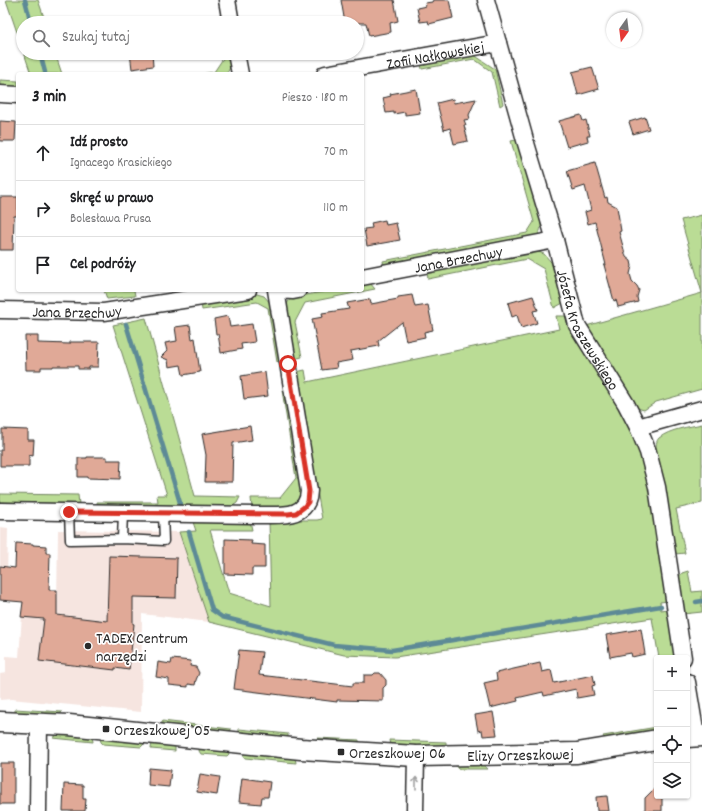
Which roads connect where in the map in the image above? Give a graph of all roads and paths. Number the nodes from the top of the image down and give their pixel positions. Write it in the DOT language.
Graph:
graph roads {
  1 [pos="227,0"];
  2 [pos="486,0"];
  3 [pos="230,16"];
  4 [pos="498,43"];
  5 [pos="237,60"];
  6 [pos="240,72"];
  7 [pos="336,72"];
  8 [pos="0,94"];
  9 [pos="16,95"];
  10 [pos="555,240"];
  11 [pos="364,277"];
  12 [pos="235,292"];
  13 [pos="276,292"];
  14 [pos="0,310"];
  15 [pos="702,409"];
  16 [pos="638,427"];
  17 [pos="0,511"];
  18 [pos="69,512"];
  19 [pos="123,513"];
  20 [pos="163,513"];
  21 [pos="122,539"];
  22 [pos="683,655"];
  23 [pos="688,691"];
  24 [pos="0,722"];
  25 [pos="39,723"];
  26 [pos="695,736"];
  27 [pos="654,740"];
  28 [pos="416,756"];
  29 [pos="38,811"];
  30 [pos="415,811"];
  1 -- 3 [label="street"];
  2 -- 4 [label="street, Józefa Kraszewskiego"];
  4 -- 7 [label="street, Zofii Nałkowskiej"];
  4 -- 10 [label="street, Józefa Kraszewskiego"];
  5 -- 6 [label="street"];
  8 -- 9 [label="street"];
  10 -- 11 [label="street, Jana Brzechwy"];
  10 -- 16 [label="street, Józefa Kraszewskiego"];
  12 -- 14 [label="street, Jana Brzechwy"];
  13 -- 20 [label="street"];
  15 -- 16 [label="street"];
  16 -- 22 [label="street, Józefa Kraszewskiego"];
  17 -- 18 [label="street"];
  18 -- 19 [label="street"];
  18 -- 21 [label="lane"];
  19 -- 20 [label="street"];
  19 -- 21 [label="lane"];
  20 -- 21 [label="lane"];
  23 -- 26 [label="street"];
  24 -- 25 [label="street, Elizy Orzeszkowej"];
  25 -- 28 [label="street, Elizy Orzeszkowej"];
  25 -- 29 [label="street"];
  27 -- 28 [label="street, Elizy Orzeszkowej"];
  30 -- 28 [label="street, one-way"];
}
